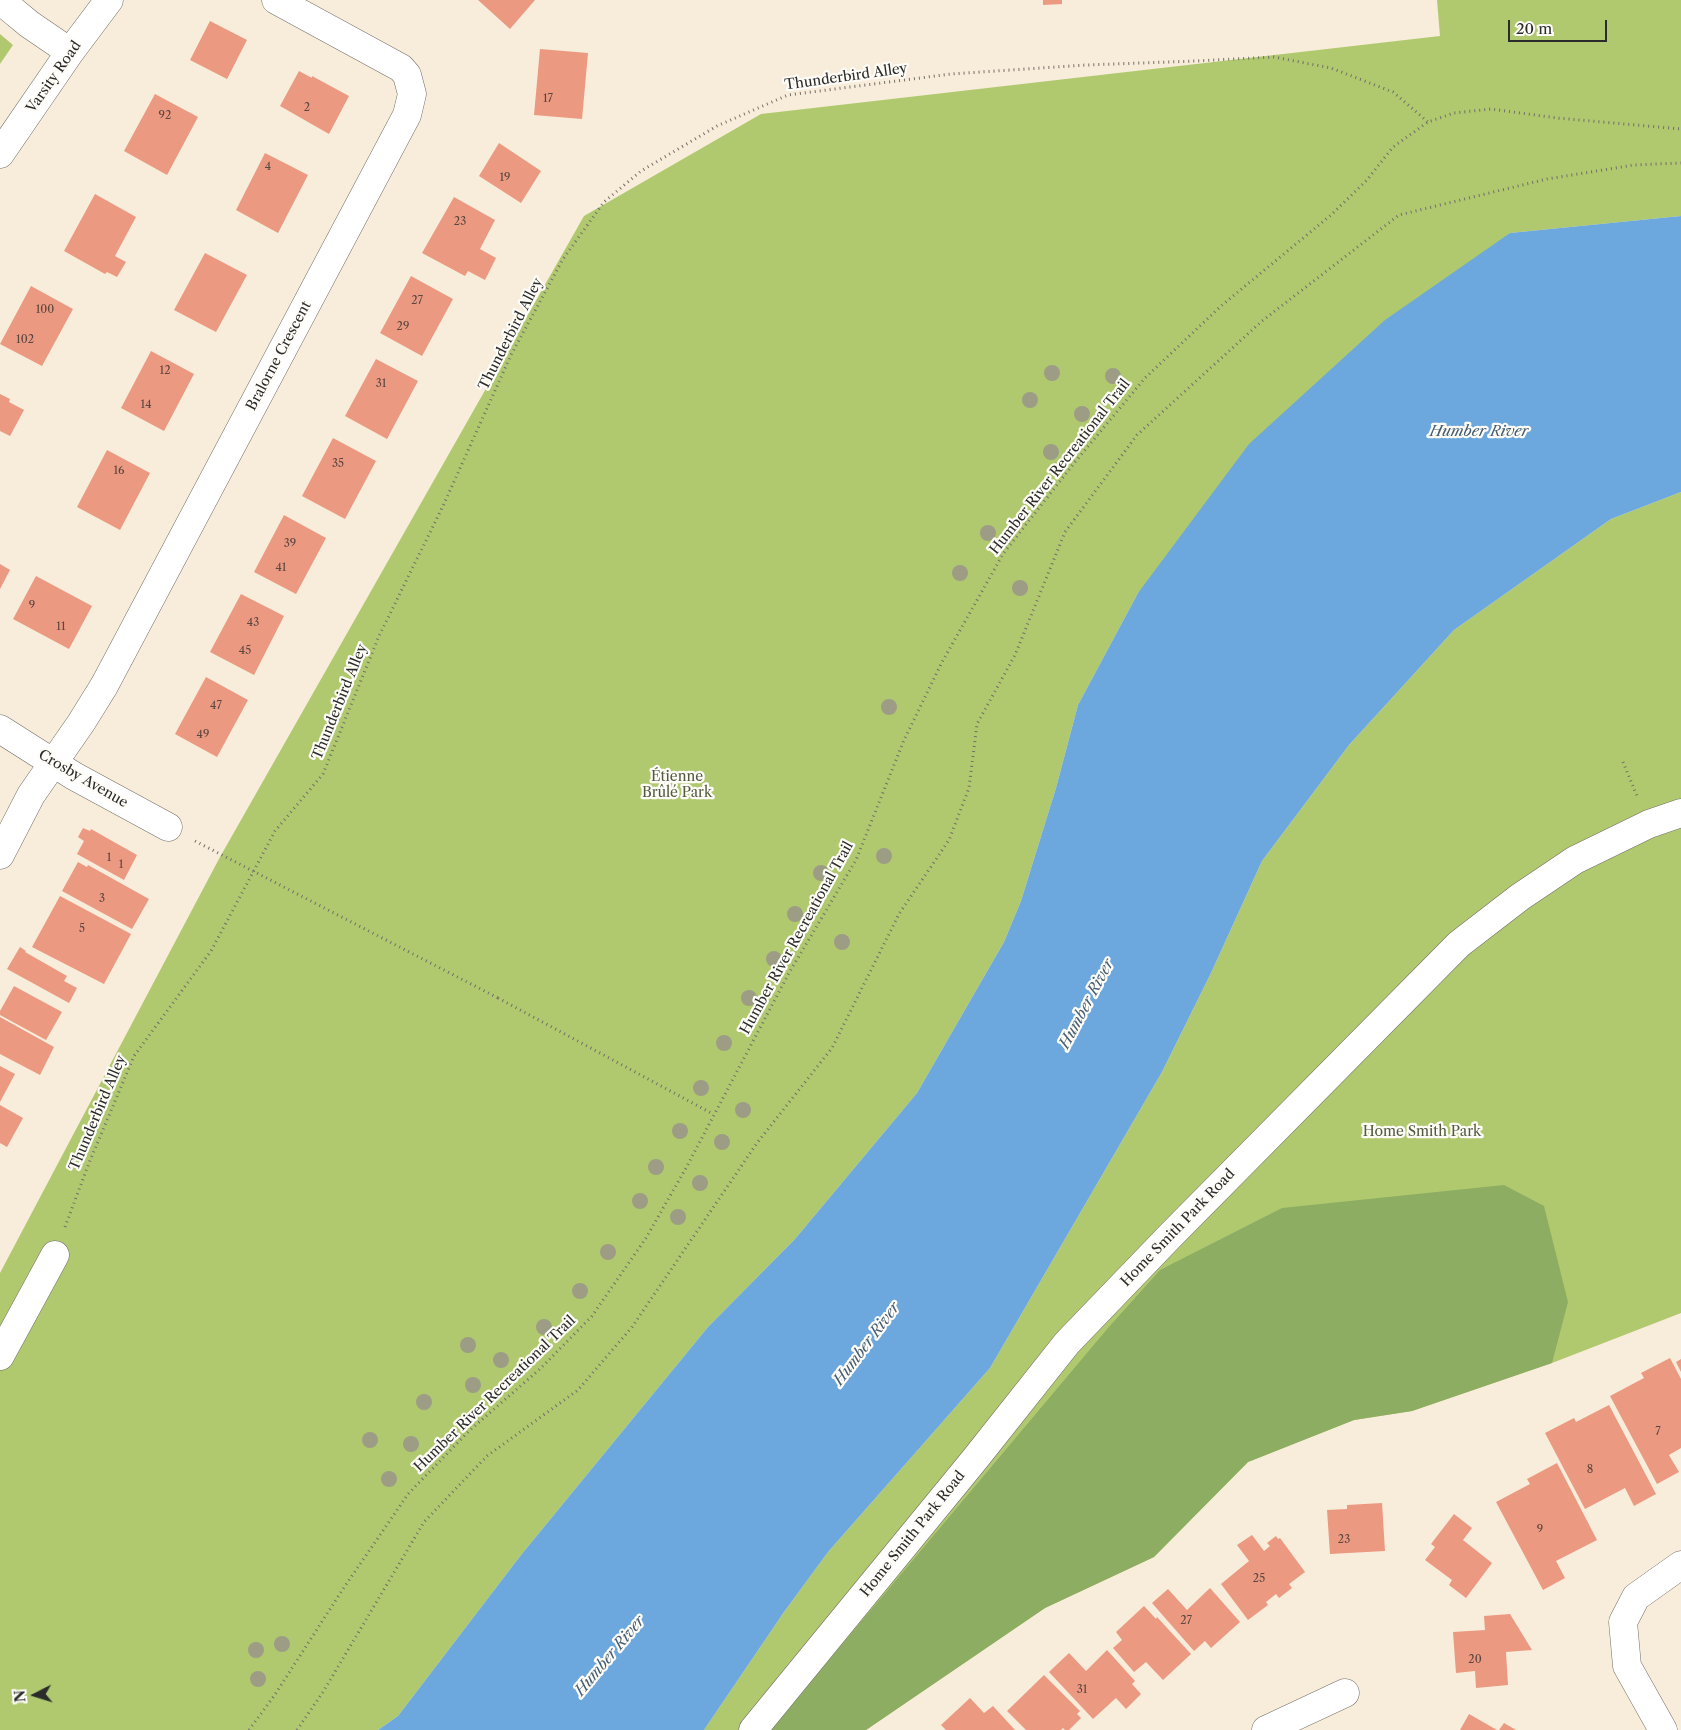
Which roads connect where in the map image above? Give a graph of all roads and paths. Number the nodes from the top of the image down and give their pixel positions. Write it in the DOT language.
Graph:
graph roads {
  1 [pos="0,0"];
  2 [pos="109,0"];
  3 [pos="276,0"];
  4 [pos="70,52"];
  5 [pos="1428,122"];
  6 [pos="1681,129"];
  7 [pos="0,154"];
  8 [pos="1681,163"];
  9 [pos="0,729"];
  10 [pos="1622,762"];
  11 [pos="53,763"];
  12 [pos="1681,813"];
  13 [pos="1649,824"];
  14 [pos="168,827"];
  15 [pos="0,855"];
  16 [pos="254,872"];
  17 [pos="361,927"];
  18 [pos="498,998"];
  19 [pos="713,1114"];
  20 [pos="55,1255"];
  21 [pos="0,1356"];
  22 [pos="1681,1565"];
  23 [pos="1345,1693"];
  24 [pos="249,1730"];
  25 [pos="297,1730"];
  26 [pos="752,1730"];
  27 [pos="1266,1730"];
  28 [pos="1663,1730"];
  1 -- 4 [label="street"];
  2 -- 4 [label="street, Varsity Road"];
  3 -- 11 [label="street, Bralorne Crescent"];
  4 -- 7 [label="street, Varsity Road"];
  5 -- 6 [label="path, Humber River Recreational Trail"];
  5 -- 16 [label="path, Thunderbird Alley"];
  5 -- 19 [label="path, Humber River Recreational Trail"];
  8 -- 25 [label="path"];
  9 -- 11 [label="street, Crosby Avenue"];
  10 -- 13 [label="path"];
  11 -- 14 [label="street, Crosby Avenue"];
  11 -- 15 [label="street, Bralorne Crescent"];
  12 -- 13 [label="street, Home Smith Park Road"];
  13 -- 26 [label="street, Home Smith Park Road"];
  14 -- 16 [label="path"];
  16 -- 18 [label="path"];
  16 -- 20 [label="path, Thunderbird Alley"];
  17 -- 18 [label="path"];
  18 -- 19 [label="path"];
  19 -- 24 [label="path, Humber River Recreational Trail"];
  20 -- 21 [label="street"];
  22 -- 28 [label="street"];
  23 -- 27 [label="street"];
}
